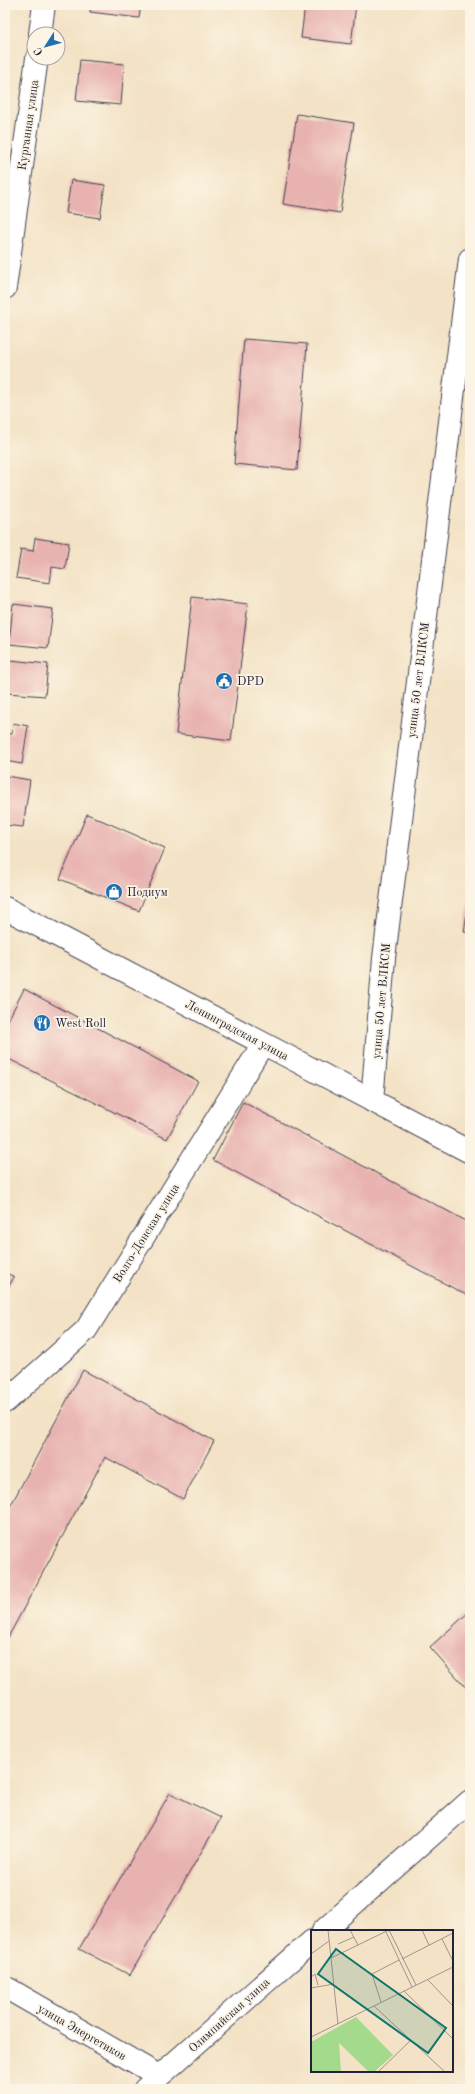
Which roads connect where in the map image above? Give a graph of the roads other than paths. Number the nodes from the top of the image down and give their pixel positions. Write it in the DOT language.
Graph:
graph roads {
  1 [pos="44,5"];
  2 [pos="41,26"];
  3 [pos="36,66"];
  4 [pos="470,259"];
  5 [pos="5,288"];
  6 [pos="465,336"];
  7 [pos="5,908"];
  8 [pos="263,1044"];
  9 [pos="372,1101"];
  10 [pos="470,1152"];
  11 [pos="5,1402"];
  12 [pos="467,1809"];
  13 [pos="324,1930"];
  14 [pos="311,1942"];
  15 [pos="5,1987"];
  16 [pos="152,2083"];
  1 -- 2 [label="street"];
  3 -- 5 [label="street, Курганная улица"];
  4 -- 6 [label="street, улица 50 лет ВЛКСМ"];
  6 -- 9 [label="street, улица 50 лет ВЛКСМ"];
  7 -- 8 [label="street, Ленинградская улица"];
  8 -- 9 [label="street, Ленинградская улица"];
  8 -- 11 [label="street, Волго-Донская улица"];
  9 -- 10 [label="street, Ленинградская улица"];
  12 -- 13 [label="street"];
  14 -- 16 [label="street, Олимпийская улица"];
  15 -- 16 [label="street, улица Энергетиков"];
}
